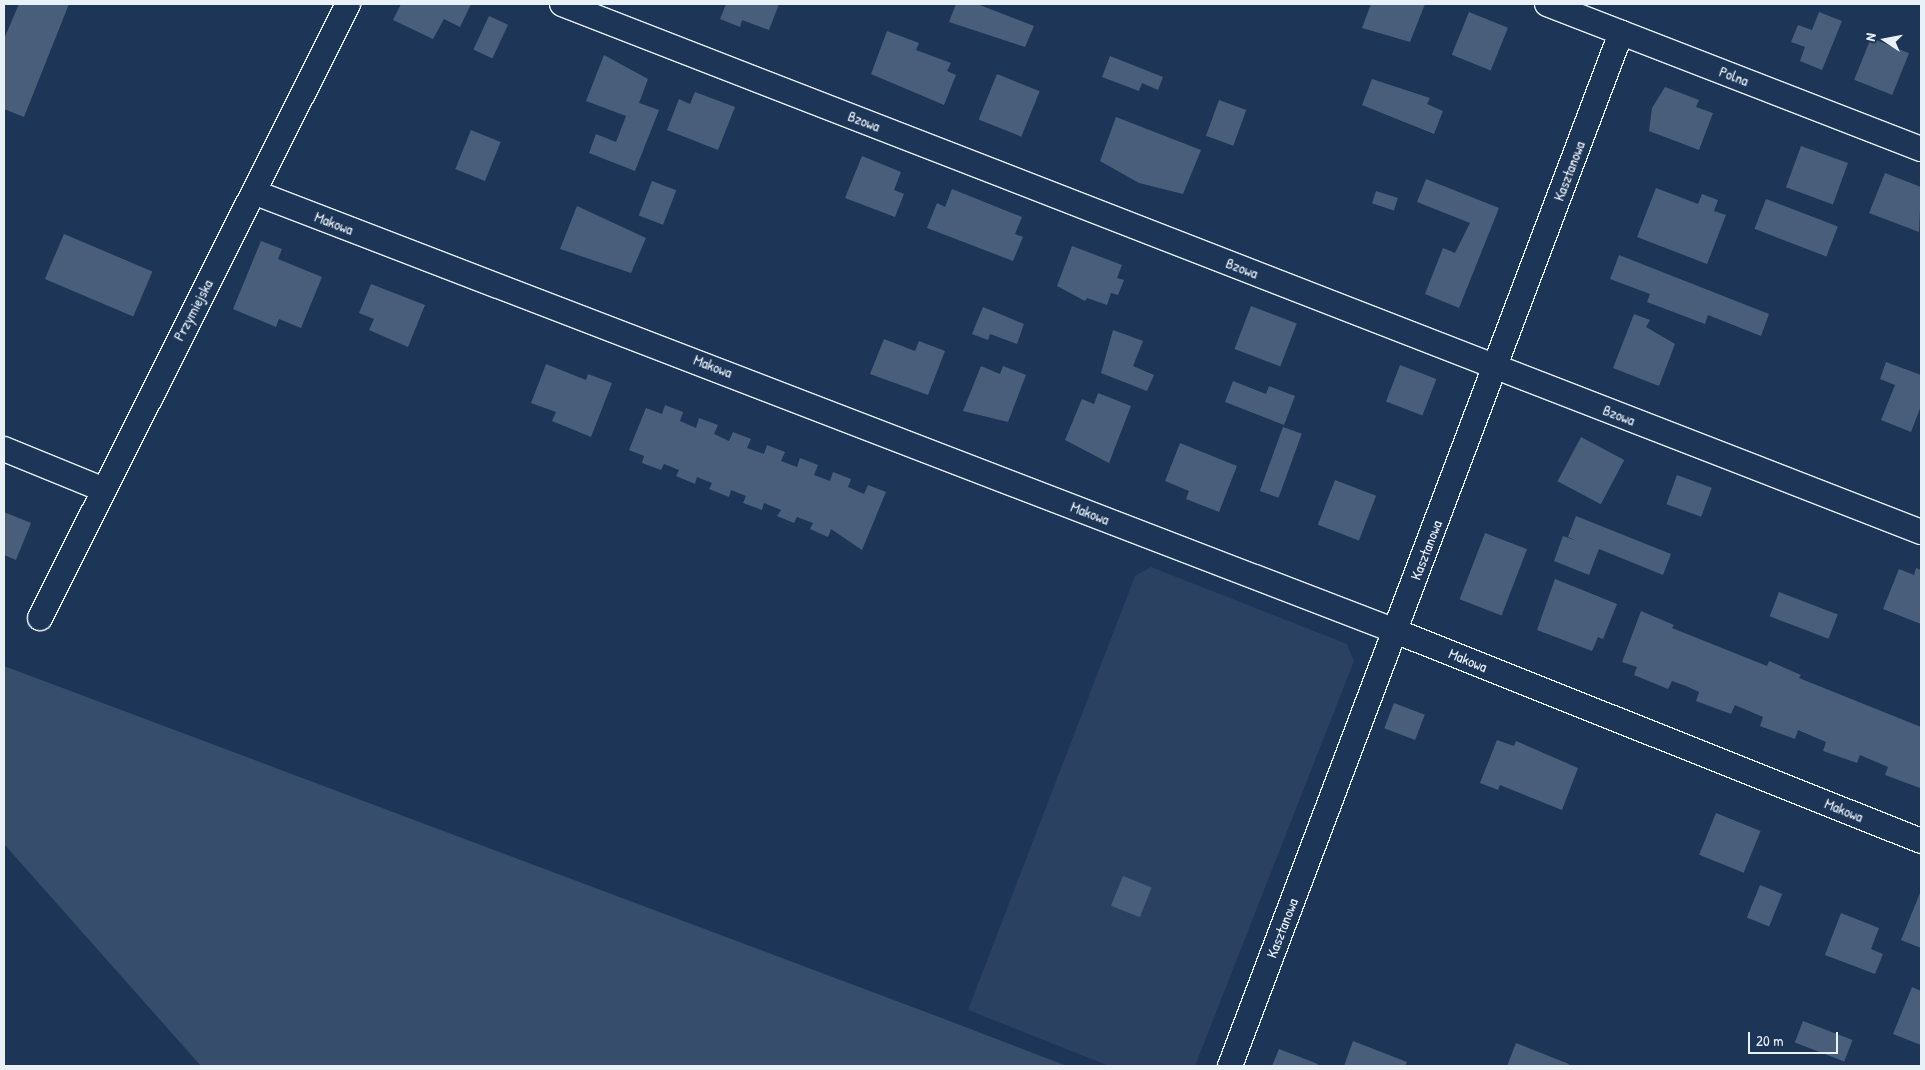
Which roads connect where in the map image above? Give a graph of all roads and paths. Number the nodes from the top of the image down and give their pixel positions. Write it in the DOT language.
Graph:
graph roads {
  1 [pos="348,4"];
  2 [pos="562,4"];
  3 [pos="1547,4"];
  4 [pos="1621,33"];
  5 [pos="1921,149"];
  6 [pos="256,194"];
  7 [pos="1495,366"];
  8 [pos="4,449"];
  9 [pos="102,489"];
  10 [pos="1921,532"];
  11 [pos="40,618"];
  12 [pos="1395,631"];
  13 [pos="1921,841"];
  14 [pos="1230,1066"];
  1 -- 6 [label="street, Przymiejska"];
  2 -- 7 [label="street, Bzowa"];
  3 -- 4 [label="street, Polna"];
  4 -- 5 [label="street, Polna"];
  4 -- 7 [label="street, Kasztanowa"];
  6 -- 9 [label="street, Przymiejska"];
  6 -- 12 [label="street, Makowa"];
  7 -- 10 [label="street, Bzowa"];
  7 -- 12 [label="street, Kasztanowa"];
  8 -- 9 [label="street"];
  9 -- 11 [label="street, Przymiejska"];
  12 -- 13 [label="street, Makowa"];
  12 -- 14 [label="street, Kasztanowa"];
}
